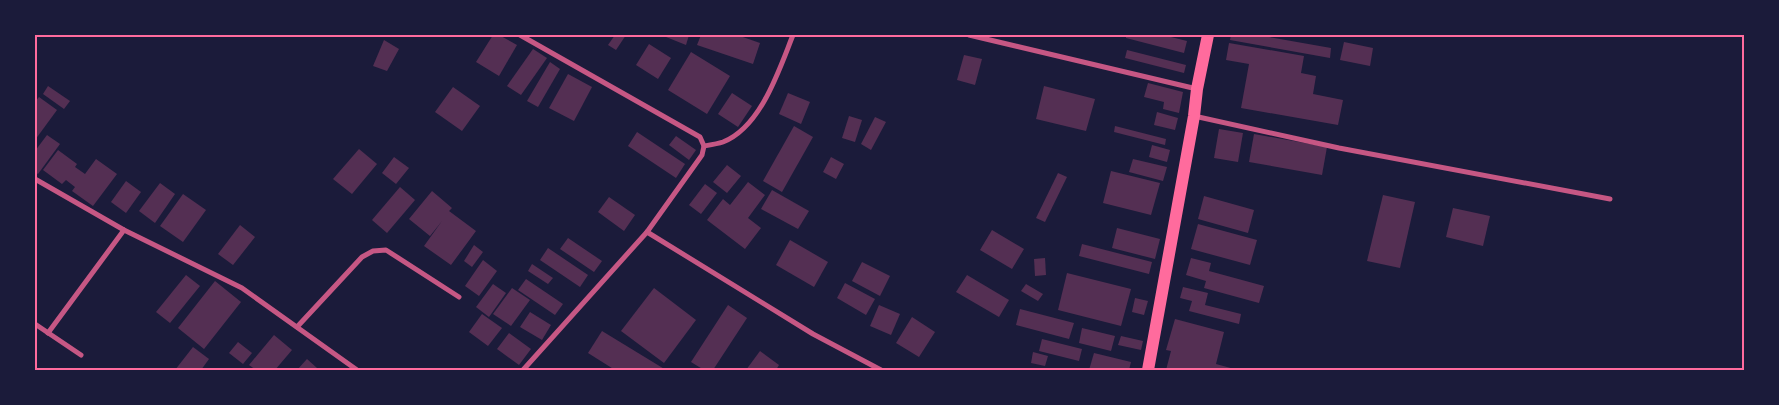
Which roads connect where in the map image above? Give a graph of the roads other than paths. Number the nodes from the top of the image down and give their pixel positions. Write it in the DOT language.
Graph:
graph roads {
  1 [pos="520,35"];
  2 [pos="793,35"];
  3 [pos="969,35"];
  4 [pos="1208,35"];
  5 [pos="1197,88"];
  6 [pos="1194,116"];
  7 [pos="704,146"];
  8 [pos="35,179"];
  9 [pos="1610,200"];
  10 [pos="124,230"];
  11 [pos="647,232"];
  12 [pos="459,297"];
  13 [pos="35,324"];
  14 [pos="298,327"];
  15 [pos="48,333"];
  16 [pos="81,355"];
  17 [pos="357,370"];
  18 [pos="523,370"];
  19 [pos="880,370"];
  20 [pos="1148,370"];
  1 -- 7 [label="street"];
  2 -- 7 [label="street"];
  3 -- 5 [label="street"];
  4 -- 5 [label="main road"];
  5 -- 6 [label="main road"];
  6 -- 9 [label="street"];
  6 -- 20 [label="main road"];
  7 -- 11 [label="street"];
  8 -- 10 [label="street"];
  10 -- 14 [label="street"];
  10 -- 15 [label="street"];
  11 -- 18 [label="street"];
  11 -- 19 [label="street"];
  12 -- 14 [label="street"];
  13 -- 15 [label="street"];
  14 -- 17 [label="street"];
  15 -- 16 [label="street"];
}
